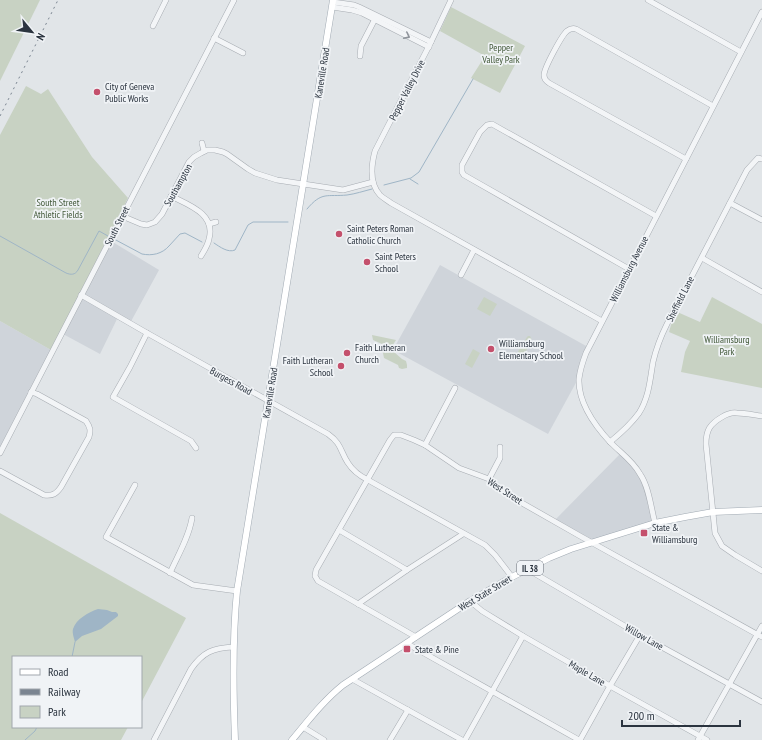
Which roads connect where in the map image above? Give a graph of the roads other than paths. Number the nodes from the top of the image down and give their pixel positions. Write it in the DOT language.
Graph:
graph roads {
  1 [pos="166,0"];
  2 [pos="234,0"];
  3 [pos="451,0"];
  4 [pos="648,0"];
  5 [pos="333,3"];
  6 [pos="762,12"];
  7 [pos="376,18"];
  8 [pos="153,26"];
  9 [pos="214,38"];
  10 [pos="430,45"];
  11 [pos="741,52"];
  12 [pos="243,53"];
  13 [pos="360,56"];
  14 [pos="714,106"];
  15 [pos="202,143"];
  16 [pos="204,151"];
  17 [pos="760,158"];
  18 [pos="686,160"];
  19 [pos="373,182"];
  20 [pos="304,185"];
  21 [pos="171,196"];
  22 [pos="730,203"];
  23 [pos="122,216"];
  24 [pos="656,216"];
  25 [pos="762,220"];
  26 [pos="216,222"];
  27 [pos="209,224"];
  28 [pos="474,250"];
  29 [pos="201,256"];
  30 [pos="702,258"];
  31 [pos="629,269"];
  32 [pos="461,275"];
  33 [pos="762,292"];
  34 [pos="81,295"];
  35 [pos="602,321"];
  36 [pos="147,333"];
  37 [pos="455,388"];
  38 [pos="31,392"];
  39 [pos="268,401"];
  40 [pos="762,416"];
  41 [pos="610,442"];
  42 [pos="425,445"];
  43 [pos="500,447"];
  44 [pos="196,448"];
  45 [pos="0,453"];
  46 [pos="0,471"];
  47 [pos="489,479"];
  48 [pos="368,480"];
  49 [pos="135,486"];
  50 [pos="762,510"];
  51 [pos="713,512"];
  52 [pos="192,518"];
  53 [pos="655,523"];
  54 [pos="339,530"];
  55 [pos="463,534"];
  56 [pos="593,542"];
  57 [pos="527,569"];
  58 [pos="407,570"];
  59 [pos="762,571"];
  60 [pos="170,572"];
  61 [pos="512,578"];
  62 [pos="237,591"];
  63 [pos="470,601"];
  64 [pos="358,604"];
  65 [pos="762,626"];
  66 [pos="640,635"];
  67 [pos="760,635"];
  68 [pos="522,636"];
  69 [pos="416,637"];
  70 [pos="406,643"];
  71 [pos="233,647"];
  72 [pos="352,679"];
  73 [pos="730,684"];
  74 [pos="610,686"];
  75 [pos="492,692"];
  76 [pos="762,702"];
  77 [pos="408,710"];
  78 [pos="303,727"];
  79 [pos="699,738"];
  80 [pos="154,740"];
  81 [pos="235,740"];
  82 [pos="292,740"];
  83 [pos="324,740"];
  84 [pos="390,740"];
  85 [pos="464,740"];
  86 [pos="580,740"];
  87 [pos="707,740"];
  1 -- 8 [label="street"];
  2 -- 9 [label="street, South Street"];
  3 -- 10 [label="street, Pepper Valley Drive"];
  4 -- 11 [label="street"];
  5 -- 7 [label="street"];
  5 -- 20 [label="main road, Kaneville Road"];
  6 -- 11 [label="street, Williamsburg Avenue"];
  7 -- 10 [label="street"];
  7 -- 13 [label="street"];
  9 -- 12 [label="street"];
  9 -- 23 [label="street, South Street"];
  10 -- 19 [label="street, Pepper Valley Drive"];
  11 -- 14 [label="street, Williamsburg Avenue"];
  14 -- 18 [label="street, Williamsburg Avenue"];
  14 -- 18 [label="street"];
  15 -- 16 [label="street"];
  16 -- 20 [label="street"];
  16 -- 21 [label="street, Southampton"];
  17 -- 22 [label="street, Sheffield Lane"];
  18 -- 24 [label="street, Williamsburg Avenue"];
  19 -- 20 [label="street"];
  19 -- 28 [label="street"];
  20 -- 39 [label="main road, Kaneville Road"];
  21 -- 23 [label="street, Southampton"];
  21 -- 27 [label="street"];
  22 -- 25 [label="street"];
  22 -- 30 [label="street, Sheffield Lane"];
  23 -- 34 [label="street, South Street"];
  24 -- 31 [label="street, Williamsburg Avenue"];
  24 -- 31 [label="street"];
  26 -- 27 [label="street"];
  27 -- 29 [label="street"];
  28 -- 32 [label="street"];
  28 -- 35 [label="street"];
  30 -- 33 [label="street"];
  30 -- 41 [label="street, Sheffield Lane"];
  31 -- 35 [label="street, Williamsburg Avenue"];
  34 -- 36 [label="street, Burgess Road"];
  34 -- 38 [label="street, South Street"];
  35 -- 41 [label="street, Williamsburg Avenue"];
  36 -- 39 [label="street, Burgess Road"];
  36 -- 44 [label="street"];
  37 -- 42 [label="street"];
  38 -- 45 [label="street, South Street"];
  38 -- 46 [label="street"];
  39 -- 48 [label="street, Burgess Road"];
  39 -- 62 [label="main road, Kaneville Road"];
  40 -- 51 [label="street"];
  41 -- 53 [label="street, Williamsburg Avenue"];
  42 -- 47 [label="street, West Street"];
  42 -- 48 [label="street, West Street"];
  43 -- 47 [label="street"];
  47 -- 56 [label="street, West Street"];
  48 -- 54 [label="street"];
  48 -- 55 [label="street, Burgess Road"];
  49 -- 60 [label="street"];
  50 -- 51 [label="main road, West State Street / IL 38"];
  51 -- 53 [label="main road, West State Street / IL 38"];
  51 -- 59 [label="street"];
  52 -- 60 [label="street"];
  53 -- 56 [label="main road, West State Street / IL 38"];
  54 -- 58 [label="street"];
  54 -- 64 [label="street"];
  55 -- 58 [label="street"];
  55 -- 61 [label="street, Burgess Road"];
  56 -- 57 [label="main road, West State Street / IL 38"];
  56 -- 67 [label="street, West Street"];
  57 -- 61 [label="main road, West State Street / IL 38"];
  57 -- 66 [label="street, Willow Lane"];
  58 -- 64 [label="street"];
  60 -- 62 [label="street"];
  61 -- 63 [label="main road, West State Street / IL 38"];
  62 -- 71 [label="main road, Kaneville Road"];
  63 -- 68 [label="street, Maple Lane"];
  63 -- 69 [label="main road, West State Street / IL 38"];
  64 -- 69 [label="street"];
  65 -- 67 [label="street"];
  66 -- 73 [label="street, Willow Lane"];
  66 -- 74 [label="street"];
  67 -- 73 [label="street"];
  68 -- 74 [label="street, Maple Lane"];
  68 -- 75 [label="street"];
  69 -- 70 [label="main road, West State Street / IL 38"];
  70 -- 72 [label="main road, West State Street / IL 38"];
  70 -- 75 [label="street"];
  71 -- 80 [label="street"];
  71 -- 81 [label="main road, Kaneville Road"];
  72 -- 77 [label="street"];
  72 -- 78 [label="main road, West State Street / IL 38"];
  73 -- 76 [label="street, Willow Lane"];
  73 -- 79 [label="street"];
  74 -- 79 [label="street, Maple Lane"];
  74 -- 86 [label="street"];
  75 -- 85 [label="street"];
  75 -- 86 [label="street"];
  77 -- 84 [label="street"];
  77 -- 85 [label="street"];
  78 -- 82 [label="main road, West State Street / IL 38"];
  78 -- 83 [label="street"];
  79 -- 87 [label="street, Maple Lane"];
}
